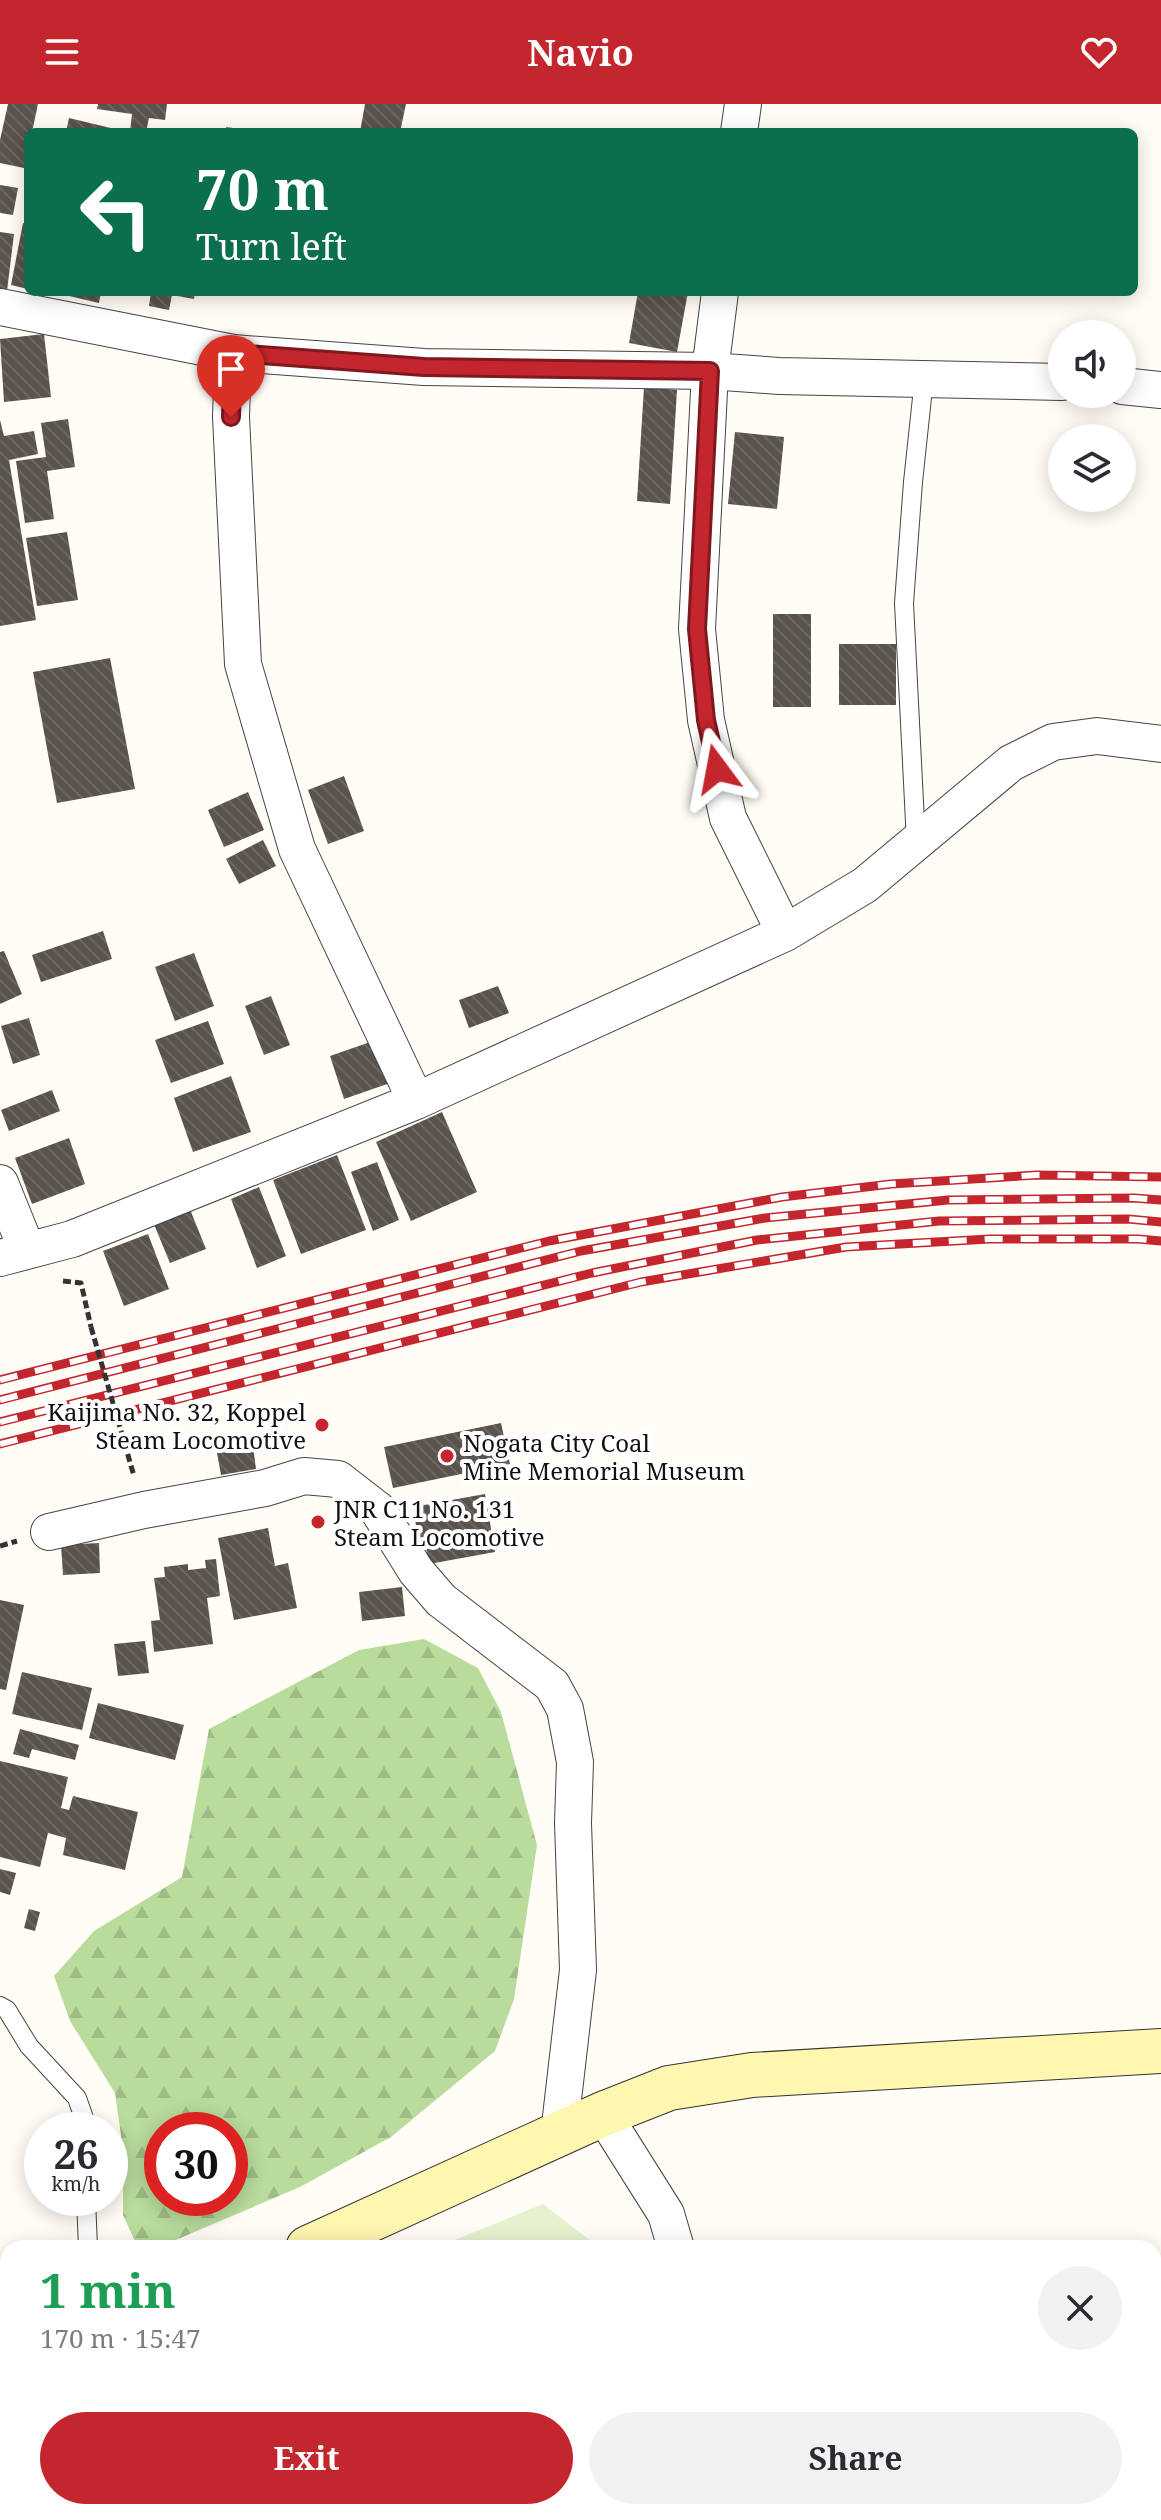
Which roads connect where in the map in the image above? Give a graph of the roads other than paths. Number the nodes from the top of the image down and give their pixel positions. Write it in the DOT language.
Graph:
graph roads {
  1 [pos="743,104"];
  2 [pos="740,128"];
  3 [pos="719,296"];
  4 [pos="0,307"];
  5 [pos="233,353"];
  6 [pos="710,371"];
  7 [pos="924,379"];
  8 [pos="1048,382"];
  9 [pos="1136,387"];
  10 [pos="1161,390"];
  11 [pos="1161,744"];
  12 [pos="916,842"];
  13 [pos="785,933"];
  14 [pos="416,1101"];
  15 [pos="0,1183"];
  16 [pos="14,1254"];
  17 [pos="49,1532"];
  18 [pos="0,2006"];
  19 [pos="1161,2051"];
  20 [pos="82,2112"];
  21 [pos="603,2114"];
  22 [pos="559,2134"];
  23 [pos="87,2216"];
  24 [pos="88,2240"];
  25 [pos="326,2240"];
  26 [pos="674,2240"];
  1 -- 2 [label="street"];
  3 -- 6 [label="street"];
  4 -- 5 [label="street"];
  5 -- 6 [label="street"];
  5 -- 14 [label="street"];
  6 -- 7 [label="street"];
  6 -- 13 [label="street"];
  7 -- 8 [label="street"];
  7 -- 12 [label="lane"];
  9 -- 10 [label="street"];
  11 -- 12 [label="street"];
  12 -- 13 [label="street"];
  13 -- 14 [label="street"];
  14 -- 16 [label="street"];
  15 -- 16 [label="street"];
  17 -- 22 [label="street"];
  18 -- 20 [label="lane"];
  19 -- 21 [label="street"];
  21 -- 22 [label="street"];
  21 -- 26 [label="street"];
  22 -- 25 [label="street"];
  23 -- 24 [label="lane"];
}
